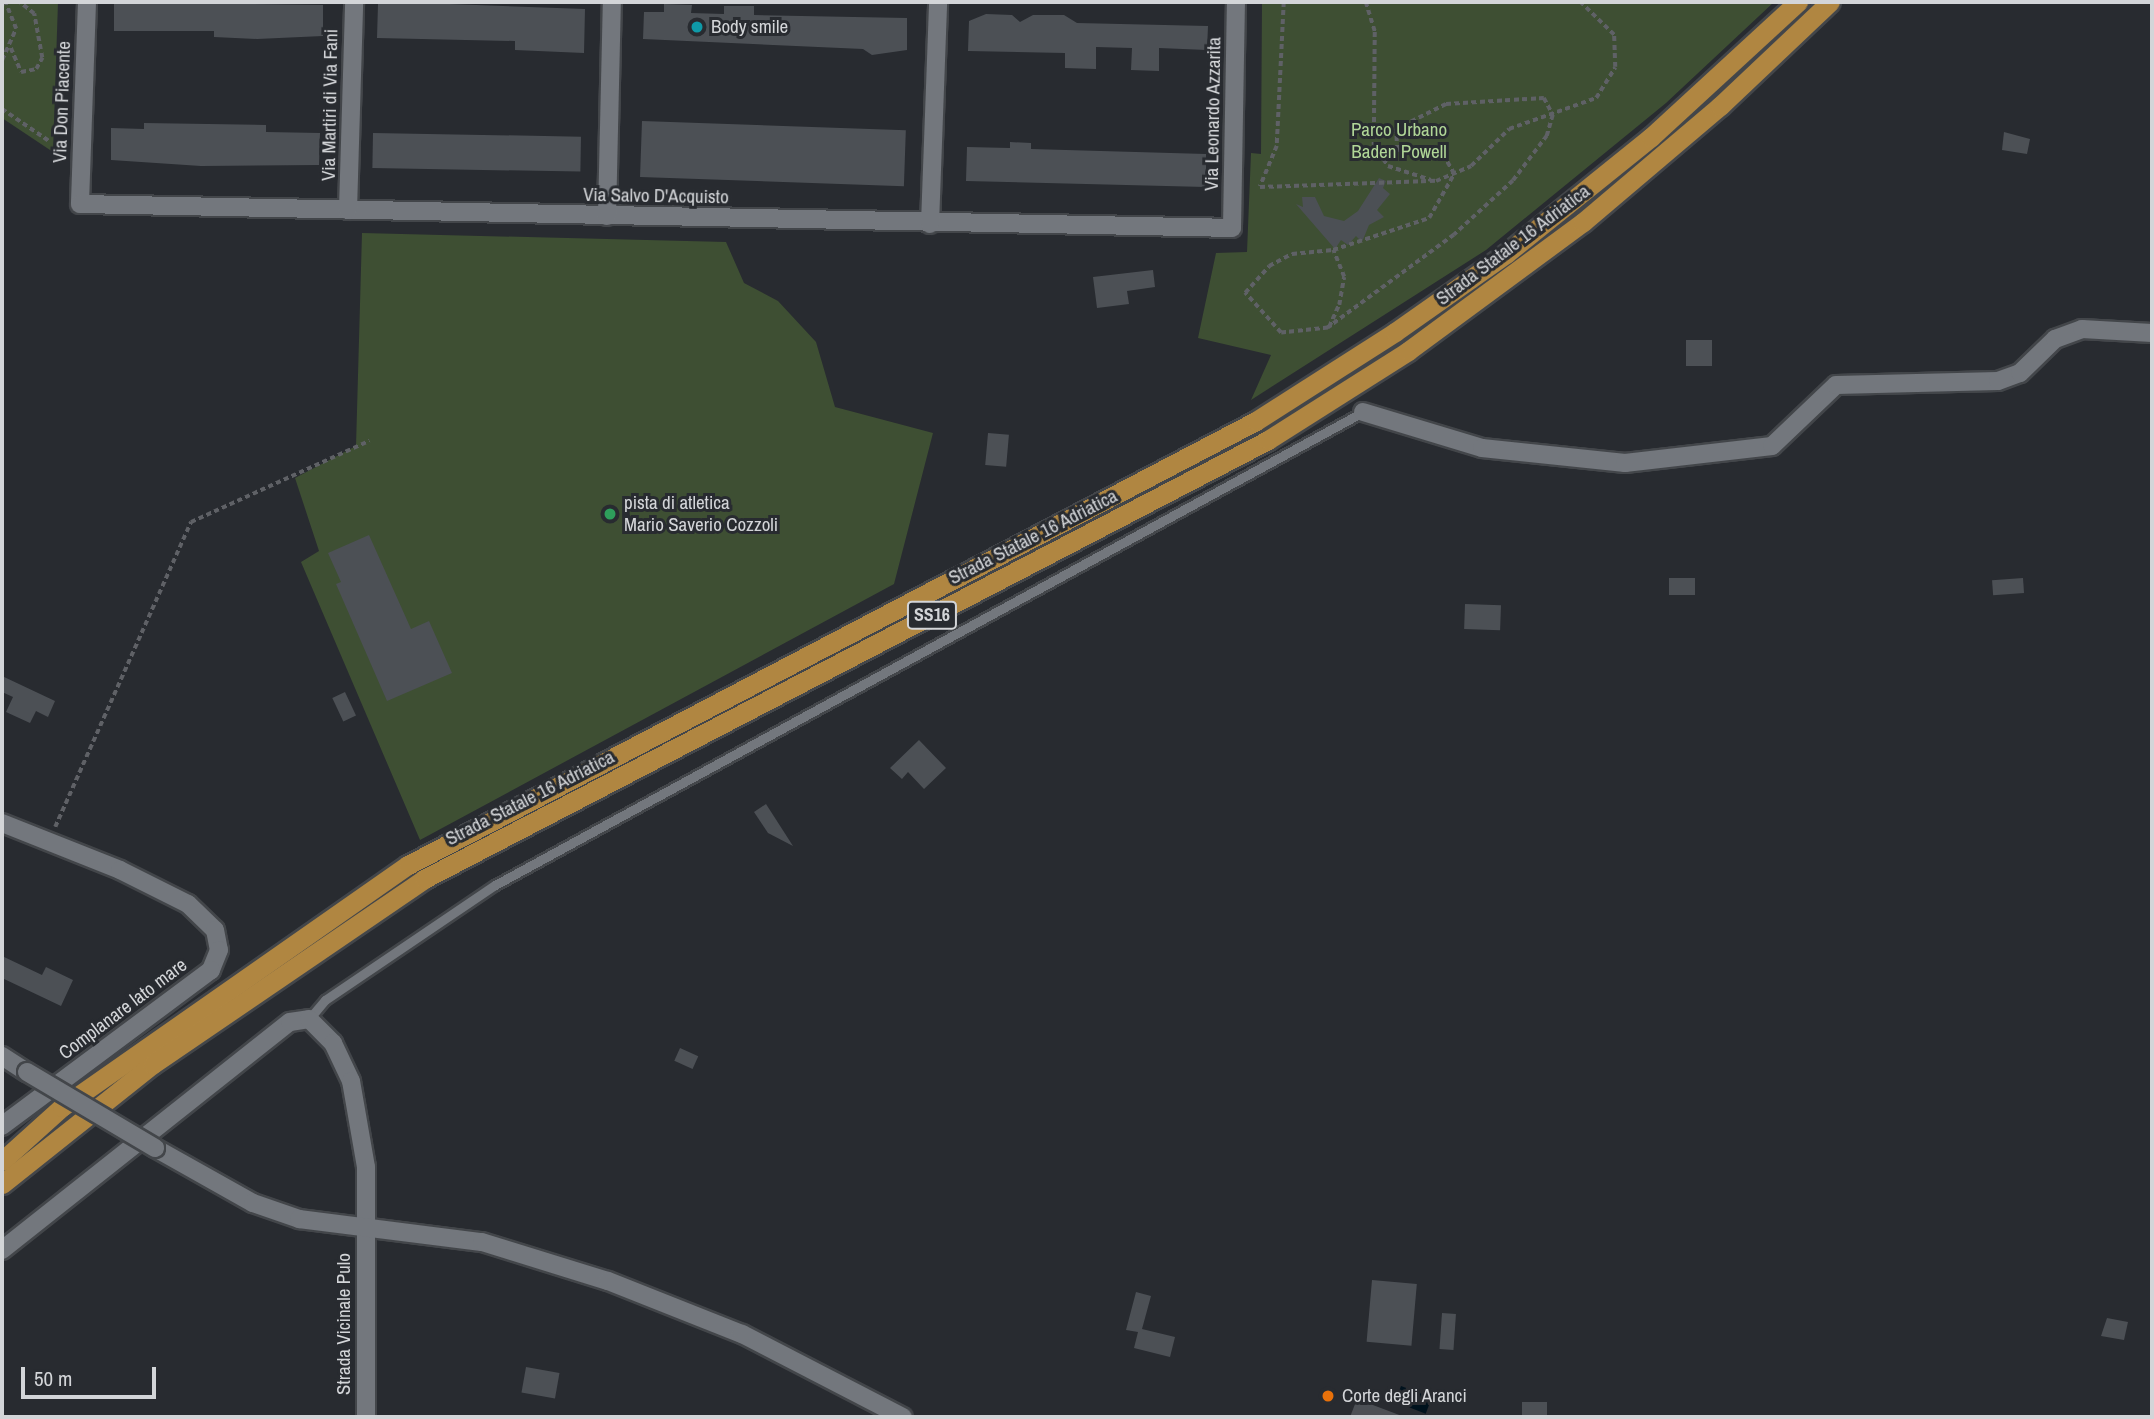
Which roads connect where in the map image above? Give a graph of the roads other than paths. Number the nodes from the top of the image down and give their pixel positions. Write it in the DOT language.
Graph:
graph roads {
  1 [pos="87,2"];
  2 [pos="354,2"];
  3 [pos="612,2"];
  4 [pos="938,2"];
  5 [pos="1236,2"];
  6 [pos="1798,2"];
  7 [pos="1830,2"];
  8 [pos="80,204"];
  9 [pos="348,210"];
  10 [pos="607,216"];
  11 [pos="930,224"];
  12 [pos="1232,228"];
  13 [pos="2152,333"];
  14 [pos="1363,412"];
  15 [pos="2,823"];
  16 [pos="309,1019"];
  17 [pos="2,1056"];
  18 [pos="2,1126"];
  19 [pos="2,1161"];
  20 [pos="2,1184"];
  21 [pos="365,1230"];
  22 [pos="2,1250"];
  23 [pos="366,1417"];
  24 [pos="903,1417"];
  1 -- 8 [label="street, Via Don Piacente"];
  2 -- 9 [label="street, Via Martiri di Via Fani"];
  3 -- 10 [label="street"];
  4 -- 11 [label="street"];
  5 -- 12 [label="street, Via Leonardo Azzarita"];
  6 -- 19 [label="highway, Strada Statale 16 Adriatica / SS16"];
  7 -- 20 [label="highway, Strada Statale 16 Adriatica / SS16"];
  8 -- 9 [label="street, Via Salvo D'Acquisto"];
  9 -- 10 [label="street, Via Salvo D'Acquisto"];
  10 -- 11 [label="street, Via Salvo D'Acquisto"];
  11 -- 12 [label="street, Via Salvo D'Acquisto"];
  13 -- 14 [label="street"];
  14 -- 16 [label="lane"];
  15 -- 18 [label="street, Complanare lato mare"];
  16 -- 21 [label="street, Strada Vicinale Pulo"];
  16 -- 22 [label="street"];
  17 -- 21 [label="street, bridge"];
  21 -- 23 [label="street, Strada Vicinale Pulo"];
  21 -- 24 [label="street"];
}
